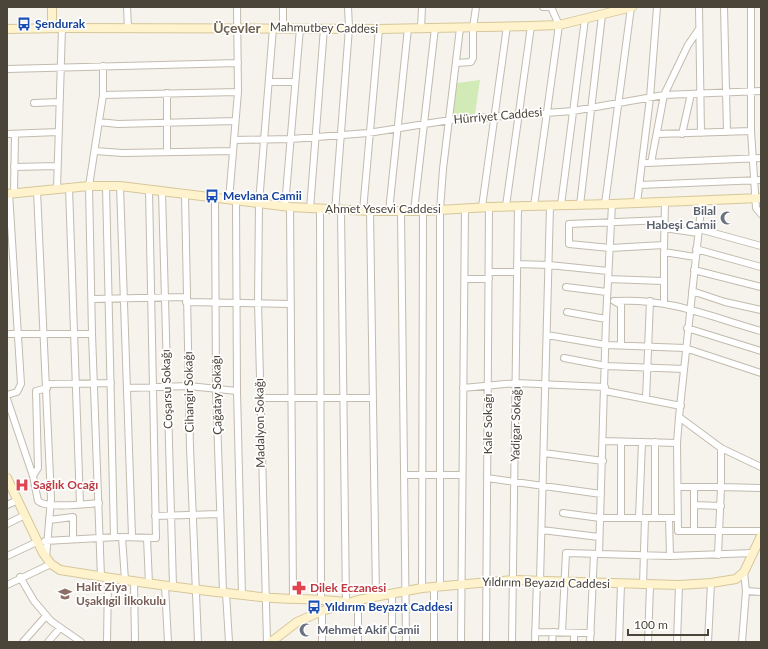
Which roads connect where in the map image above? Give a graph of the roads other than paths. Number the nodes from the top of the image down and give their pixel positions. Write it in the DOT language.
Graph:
graph roads {
  1 [pos="52,7"];
  2 [pos="127,7"];
  3 [pos="237,7"];
  4 [pos="283,7"];
  5 [pos="348,7"];
  6 [pos="422,7"];
  7 [pos="476,7"];
  8 [pos="543,7"];
  9 [pos="551,7"];
  10 [pos="631,7"];
  11 [pos="657,7"];
  12 [pos="699,7"];
  13 [pos="724,7"];
  14 [pos="751,7"];
  15 [pos="602,15"];
  16 [pos="585,19"];
  17 [pos="559,25"];
  18 [pos="506,26"];
  19 [pos="531,26"];
  20 [pos="52,28"];
  21 [pos="62,28"];
  22 [pos="273,28"];
  23 [pos="283,28"];
  24 [pos="300,28"];
  25 [pos="324,28"];
  26 [pos="349,28"];
  27 [pos="408,28"];
  28 [pos="421,28"];
  29 [pos="435,28"];
  30 [pos="460,28"];
  31 [pos="473,28"];
  32 [pos="128,29"];
  33 [pos="236,29"];
  34 [pos="379,29"];
  35 [pos="699,29"];
  36 [pos="7,30"];
  37 [pos="238,63"];
  38 [pos="457,63"];
  39 [pos="103,66"];
  40 [pos="59,68"];
  41 [pos="7,69"];
  42 [pos="268,82"];
  43 [pos="296,82"];
  44 [pos="238,92"];
  45 [pos="726,92"];
  46 [pos="750,92"];
  47 [pos="761,92"];
  48 [pos="167,93"];
  49 [pos="664,94"];
  50 [pos="691,94"];
  51 [pos="700,94"];
  52 [pos="103,96"];
  53 [pos="650,98"];
  54 [pos="59,102"];
  55 [pos="34,103"];
  56 [pos="618,104"];
  57 [pos="592,108"];
  58 [pos="573,110"];
  59 [pos="546,111"];
  60 [pos="519,114"];
  61 [pos="495,115"];
  62 [pos="450,120"];
  63 [pos="235,121"];
  64 [pos="100,122"];
  65 [pos="167,123"];
  66 [pos="423,125"];
  67 [pos="398,130"];
  68 [pos="751,131"];
  69 [pos="58,132"];
  70 [pos="728,132"];
  71 [pos="368,133"];
  72 [pos="701,133"];
  73 [pos="7,134"];
  74 [pos="15,134"];
  75 [pos="657,134"];
  76 [pos="682,134"];
  77 [pos="341,135"];
  78 [pos="316,138"];
  79 [pos="291,139"];
  80 [pos="234,140"];
  81 [pos="264,140"];
  82 [pos="95,151"];
  83 [pos="167,152"];
  84 [pos="233,152"];
  85 [pos="761,158"];
  86 [pos="754,159"];
  87 [pos="651,163"];
  88 [pos="642,164"];
  89 [pos="57,166"];
  90 [pos="14,167"];
  91 [pos="758,180"];
  92 [pos="89,186"];
  93 [pos="106,186"];
  94 [pos="120,186"];
  95 [pos="639,186"];
  96 [pos="69,188"];
  97 [pos="56,189"];
  98 [pos="149,190"];
  99 [pos="37,191"];
  100 [pos="162,192"];
  101 [pos="10,193"];
  102 [pos="185,194"];
  103 [pos="215,198"];
  104 [pos="758,198"];
  105 [pos="702,200"];
  106 [pos="233,201"];
  107 [pos="665,202"];
  108 [pos="258,203"];
  109 [pos="637,203"];
  110 [pos="608,204"];
  111 [pos="580,205"];
  112 [pos="506,206"];
  113 [pos="518,206"];
  114 [pos="534,206"];
  115 [pos="550,206"];
  116 [pos="561,206"];
  117 [pos="288,207"];
  118 [pos="486,207"];
  119 [pos="465,208"];
  120 [pos="310,209"];
  121 [pos="320,209"];
  122 [pos="440,210"];
  123 [pos="338,211"];
  124 [pos="366,211"];
  125 [pos="389,211"];
  126 [pos="401,211"];
  127 [pos="414,211"];
  128 [pos="422,211"];
  129 [pos="761,214"];
  130 [pos="664,220"];
  131 [pos="611,222"];
  132 [pos="664,228"];
  133 [pos="698,231"];
  134 [pos="664,245"];
  135 [pos="761,246"];
  136 [pos="610,248"];
  137 [pos="696,248"];
  138 [pos="664,252"];
  139 [pos="695,257"];
  140 [pos="517,264"];
  141 [pos="549,265"];
  142 [pos="761,267"];
  143 [pos="694,270"];
  144 [pos="608,271"];
  145 [pos="517,272"];
  146 [pos="489,275"];
  147 [pos="465,279"];
  148 [pos="608,279"];
  149 [pos="663,280"];
  150 [pos="566,286"];
  151 [pos="761,288"];
  152 [pos="692,291"];
  153 [pos="607,292"];
  154 [pos="150,298"];
  155 [pos="164,298"];
  156 [pos="93,299"];
  157 [pos="109,299"];
  158 [pos="124,299"];
  159 [pos="186,300"];
  160 [pos="607,301"];
  161 [pos="616,301"];
  162 [pos="650,301"];
  163 [pos="215,302"];
  164 [pos="236,302"];
  165 [pos="258,302"];
  166 [pos="290,304"];
  167 [pos="664,304"];
  168 [pos="690,308"];
  169 [pos="761,310"];
  170 [pos="567,312"];
  171 [pos="606,319"];
  172 [pos="688,328"];
  173 [pos="761,331"];
  174 [pos="7,334"];
  175 [pos="19,334"];
  176 [pos="44,334"];
  177 [pos="92,334"];
  178 [pos="73,335"];
  179 [pos="547,335"];
  180 [pos="606,345"];
  181 [pos="621,345"];
  182 [pos="648,346"];
  183 [pos="685,348"];
  184 [pos="761,351"];
  185 [pos="564,358"];
  186 [pos="606,366"];
  187 [pos="648,368"];
  188 [pos="684,369"];
  189 [pos="761,373"];
  190 [pos="76,383"];
  191 [pos="95,383"];
  192 [pos="111,383"];
  193 [pos="516,383"];
  194 [pos="546,383"];
  195 [pos="47,386"];
  196 [pos="189,386"];
  197 [pos="488,386"];
  198 [pos="153,387"];
  199 [pos="167,387"];
  200 [pos="127,388"];
  201 [pos="463,388"];
  202 [pos="216,389"];
  203 [pos="605,389"];
  204 [pos="237,391"];
  205 [pos="7,395"];
  206 [pos="260,398"];
  207 [pos="292,398"];
  208 [pos="322,398"];
  209 [pos="343,398"];
  210 [pos="373,398"];
  211 [pos="7,399"];
  212 [pos="646,399"];
  213 [pos="681,406"];
  214 [pos="679,417"];
  215 [pos="603,441"];
  216 [pos="642,442"];
  217 [pos="654,442"];
  218 [pos="677,442"];
  219 [pos="621,443"];
  220 [pos="721,448"];
  221 [pos="544,453"];
  222 [pos="603,461"];
  223 [pos="761,467"];
  224 [pos="38,468"];
  225 [pos="50,473"];
  226 [pos="404,474"];
  227 [pos="422,475"];
  228 [pos="441,475"];
  229 [pos="462,475"];
  230 [pos="33,476"];
  231 [pos="487,478"];
  232 [pos="8,482"];
  233 [pos="515,482"];
  234 [pos="543,486"];
  235 [pos="678,487"];
  236 [pos="694,487"];
  237 [pos="721,487"];
  238 [pos="761,488"];
  239 [pos="601,494"];
  240 [pos="18,500"];
  241 [pos="99,503"];
  242 [pos="80,504"];
  243 [pos="7,505"];
  244 [pos="51,505"];
  245 [pos="694,505"];
  246 [pos="721,506"];
  247 [pos="563,513"];
  248 [pos="220,514"];
  249 [pos="25,515"];
  250 [pos="171,515"];
  251 [pos="192,515"];
  252 [pos="155,516"];
  253 [pos="600,518"];
  254 [pos="621,518"];
  255 [pos="642,518"];
  256 [pos="654,518"];
  257 [pos="669,518"];
  258 [pos="677,518"];
  259 [pos="49,520"];
  260 [pos="7,524"];
  261 [pos="542,530"];
  262 [pos="678,531"];
  263 [pos="694,531"];
  264 [pos="719,531"];
  265 [pos="761,531"];
  266 [pos="669,532"];
  267 [pos="132,536"];
  268 [pos="761,536"];
  269 [pos="122,537"];
  270 [pos="73,538"];
  271 [pos="100,538"];
  272 [pos="114,538"];
  273 [pos="147,538"];
  274 [pos="599,538"];
  275 [pos="48,540"];
  276 [pos="38,543"];
  277 [pos="753,553"];
  278 [pos="597,554"];
  279 [pos="718,555"];
  280 [pos="7,556"];
  281 [pos="644,556"];
  282 [pos="670,556"];
  283 [pos="49,561"];
  284 [pos="744,572"];
  285 [pos="20,577"];
  286 [pos="104,577"];
  287 [pos="125,580"];
  288 [pos="514,580"];
  289 [pos="487,581"];
  290 [pos="538,581"];
  291 [pos="565,581"];
  292 [pos="134,582"];
  293 [pos="461,583"];
  294 [pos="593,583"];
  295 [pos="150,584"];
  296 [pos="621,584"];
  297 [pos="711,584"];
  298 [pos="7,585"];
  299 [pos="646,585"];
  300 [pos="679,585"];
  301 [pos="169,586"];
  302 [pos="437,586"];
  303 [pos="422,588"];
  304 [pos="195,589"];
  305 [pos="405,591"];
  306 [pos="746,591"];
  307 [pos="761,592"];
  308 [pos="224,593"];
  309 [pos="392,594"];
  310 [pos="242,595"];
  311 [pos="264,597"];
  312 [pos="376,597"];
  313 [pos="293,598"];
  314 [pos="321,599"];
  315 [pos="358,600"];
  316 [pos="346,603"];
  317 [pos="322,611"];
  318 [pos="46,616"];
  319 [pos="60,628"];
  320 [pos="535,632"];
  321 [pos="553,632"];
  322 [pos="562,632"];
  323 [pos="574,633"];
  324 [pos="591,633"];
  325 [pos="270,641"];
  326 [pos="23,642"];
  327 [pos="48,642"];
  328 [pos="80,642"];
  329 [pos="107,642"];
  330 [pos="135,642"];
  331 [pos="168,642"];
  332 [pos="198,642"];
  333 [pos="228,642"];
  334 [pos="282,642"];
  335 [pos="322,642"];
  336 [pos="358,642"];
  337 [pos="392,642"];
  338 [pos="406,642"];
  339 [pos="434,642"];
  340 [pos="461,642"];
  341 [pos="486,642"];
  342 [pos="512,642"];
  343 [pos="534,642"];
  344 [pos="552,642"];
  345 [pos="574,642"];
  346 [pos="590,642"];
  347 [pos="618,642"];
  348 [pos="648,642"];
  349 [pos="677,642"];
  350 [pos="708,642"];
  351 [pos="742,642"];
  1 -- 20 [label="main road"];
  2 -- 32 [label="street"];
  3 -- 33 [label="street"];
  4 -- 23 [label="street"];
  5 -- 26 [label="street"];
  6 -- 28 [label="street"];
  7 -- 31 [label="street"];
  8 -- 9 [label="street"];
  9 -- 17 [label="street"];
  10 -- 15 [label="main road, Mahmutbey Caddesi"];
  10 -- 56 [label="street"];
  11 -- 53 [label="street"];
  12 -- 35 [label="street"];
  13 -- 45 [label="street"];
  14 -- 46 [label="street"];
  15 -- 16 [label="main road, Mahmutbey Caddesi"];
  15 -- 57 [label="street"];
  16 -- 17 [label="main road, Mahmutbey Caddesi"];
  16 -- 58 [label="street"];
  17 -- 19 [label="main road, Mahmutbey Caddesi"];
  17 -- 59 [label="street"];
  18 -- 19 [label="main road, Mahmutbey Caddesi"];
  18 -- 31 [label="main road, Mahmutbey Caddesi"];
  18 -- 61 [label="street, Kale Sokağı"];
  19 -- 60 [label="street"];
  20 -- 21 [label="main road, Mahmutbey Caddesi"];
  20 -- 36 [label="main road, Mahmutbey Caddesi"];
  21 -- 32 [label="main road, Mahmutbey Caddesi"];
  21 -- 40 [label="street"];
  22 -- 23 [label="main road, Mahmutbey Caddesi"];
  22 -- 33 [label="main road, Mahmutbey Caddesi"];
  22 -- 42 [label="street, Madalyon Sokağı"];
  23 -- 24 [label="main road, Mahmutbey Caddesi"];
  24 -- 25 [label="main road, Mahmutbey Caddesi"];
  24 -- 43 [label="street"];
  25 -- 26 [label="main road, Mahmutbey Caddesi"];
  25 -- 78 [label="street"];
  26 -- 34 [label="main road, Mahmutbey Caddesi"];
  26 -- 77 [label="street"];
  27 -- 28 [label="main road, Mahmutbey Caddesi"];
  27 -- 34 [label="main road, Mahmutbey Caddesi"];
  27 -- 67 [label="street"];
  28 -- 29 [label="main road, Mahmutbey Caddesi"];
  29 -- 30 [label="main road, Mahmutbey Caddesi"];
  29 -- 66 [label="street"];
  30 -- 31 [label="main road, Mahmutbey Caddesi"];
  30 -- 38 [label="street"];
  31 -- 38 [label="street"];
  32 -- 33 [label="main road, Mahmutbey Caddesi"];
  33 -- 37 [label="street"];
  34 -- 71 [label="street"];
  35 -- 49 [label="street"];
  35 -- 51 [label="street"];
  37 -- 39 [label="street"];
  37 -- 44 [label="street"];
  38 -- 62 [label="street"];
  39 -- 40 [label="street"];
  39 -- 52 [label="street"];
  40 -- 41 [label="street"];
  40 -- 54 [label="street"];
  42 -- 43 [label="street"];
  42 -- 81 [label="street, Madalyon Sokağı"];
  43 -- 79 [label="street"];
  44 -- 48 [label="street"];
  44 -- 63 [label="street"];
  45 -- 46 [label="street, Hürriyet Caddesi"];
  45 -- 51 [label="street, Hürriyet Caddesi"];
  45 -- 70 [label="street"];
  46 -- 47 [label="street, Hürriyet Caddesi"];
  46 -- 68 [label="street"];
  48 -- 52 [label="street"];
  48 -- 65 [label="street"];
  49 -- 50 [label="street, Hürriyet Caddesi"];
  49 -- 53 [label="street, Hürriyet Caddesi"];
  49 -- 75 [label="street"];
  50 -- 51 [label="street, Hürriyet Caddesi"];
  50 -- 76 [label="street"];
  51 -- 72 [label="street"];
  52 -- 64 [label="street"];
  53 -- 56 [label="street, Hürriyet Caddesi"];
  53 -- 88 [label="street"];
  54 -- 55 [label="street"];
  54 -- 69 [label="street"];
  56 -- 57 [label="street, Hürriyet Caddesi"];
  56 -- 110 [label="street"];
  57 -- 58 [label="street, Hürriyet Caddesi"];
  57 -- 111 [label="street"];
  58 -- 59 [label="street, Hürriyet Caddesi"];
  58 -- 116 [label="street"];
  59 -- 60 [label="street, Hürriyet Caddesi"];
  59 -- 114 [label="street"];
  60 -- 61 [label="street, Hürriyet Caddesi"];
  60 -- 112 [label="street"];
  61 -- 62 [label="street, Hürriyet Caddesi"];
  61 -- 118 [label="street, Kale Sokağı"];
  62 -- 66 [label="street, Hürriyet Caddesi"];
  62 -- 122 [label="street"];
  63 -- 65 [label="street"];
  63 -- 80 [label="street"];
  64 -- 65 [label="street"];
  64 -- 82 [label="street"];
  65 -- 83 [label="street"];
  66 -- 67 [label="street, Hürriyet Caddesi"];
  66 -- 127 [label="street"];
  67 -- 71 [label="street, Hürriyet Caddesi"];
  67 -- 125 [label="street"];
  68 -- 70 [label="street"];
  68 -- 86 [label="street"];
  69 -- 74 [label="street"];
  69 -- 89 [label="street"];
  70 -- 72 [label="street"];
  71 -- 77 [label="street, Hürriyet Caddesi"];
  71 -- 124 [label="street"];
  72 -- 76 [label="street"];
  73 -- 74 [label="street"];
  74 -- 90 [label="street"];
  75 -- 76 [label="street"];
  75 -- 87 [label="street"];
  77 -- 78 [label="street, Hürriyet Caddesi"];
  77 -- 123 [label="street"];
  78 -- 79 [label="street, Hürriyet Caddesi"];
  78 -- 120 [label="street"];
  79 -- 81 [label="street, Hürriyet Caddesi"];
  79 -- 117 [label="street"];
  80 -- 81 [label="street, Hürriyet Caddesi"];
  80 -- 84 [label="street"];
  81 -- 108 [label="street, Madalyon Sokağı"];
  82 -- 83 [label="street"];
  82 -- 92 [label="street"];
  83 -- 84 [label="street"];
  84 -- 106 [label="street"];
  85 -- 86 [label="street"];
  86 -- 87 [label="street"];
  86 -- 91 [label="street"];
  87 -- 88 [label="street"];
  88 -- 95 [label="street"];
  89 -- 90 [label="street"];
  89 -- 97 [label="street"];
  90 -- 101 [label="street"];
  91 -- 95 [label="street"];
  91 -- 104 [label="street"];
  92 -- 93 [label="main road, Ahmet Yesevi Caddesi"];
  92 -- 96 [label="main road, Ahmet Yesevi Caddesi"];
  92 -- 156 [label="street"];
  93 -- 94 [label="main road, Ahmet Yesevi Caddesi"];
  93 -- 157 [label="street"];
  94 -- 98 [label="main road, Ahmet Yesevi Caddesi"];
  94 -- 158 [label="street"];
  95 -- 109 [label="street"];
  96 -- 97 [label="main road, Ahmet Yesevi Caddesi"];
  96 -- 178 [label="street"];
  97 -- 99 [label="main road, Ahmet Yesevi Caddesi"];
  98 -- 100 [label="main road, Ahmet Yesevi Caddesi"];
  98 -- 154 [label="street"];
  99 -- 101 [label="main road, Ahmet Yesevi Caddesi"];
  99 -- 176 [label="street"];
  100 -- 102 [label="main road, Ahmet Yesevi Caddesi"];
  100 -- 155 [label="street, Coşarsu Sokağı"];
  101 -- 175 [label="street"];
  102 -- 103 [label="main road, Ahmet Yesevi Caddesi"];
  102 -- 159 [label="street, Cihangir Sokağı"];
  103 -- 106 [label="main road, Ahmet Yesevi Caddesi"];
  103 -- 163 [label="street, Çağatay Sokağı"];
  104 -- 105 [label="main road, Ahmet Yesevi Caddesi"];
  104 -- 129 [label="street"];
  105 -- 107 [label="main road, Ahmet Yesevi Caddesi"];
  105 -- 133 [label="street"];
  106 -- 108 [label="main road, Ahmet Yesevi Caddesi"];
  106 -- 164 [label="street"];
  107 -- 109 [label="main road, Ahmet Yesevi Caddesi"];
  107 -- 130 [label="street"];
  108 -- 117 [label="main road, Ahmet Yesevi Caddesi"];
  108 -- 165 [label="street, Madalyon Sokağı"];
  109 -- 110 [label="main road, Ahmet Yesevi Caddesi"];
  110 -- 111 [label="main road, Ahmet Yesevi Caddesi"];
  110 -- 131 [label="street"];
  111 -- 116 [label="main road, Ahmet Yesevi Caddesi"];
  112 -- 113 [label="main road, Ahmet Yesevi Caddesi"];
  112 -- 118 [label="main road, Ahmet Yesevi Caddesi"];
  113 -- 114 [label="main road, Ahmet Yesevi Caddesi"];
  113 -- 140 [label="street, Yadigar Sokağı"];
  114 -- 115 [label="main road, Ahmet Yesevi Caddesi"];
  115 -- 116 [label="main road, Ahmet Yesevi Caddesi"];
  115 -- 141 [label="street"];
  117 -- 120 [label="main road, Ahmet Yesevi Caddesi"];
  117 -- 166 [label="street"];
  118 -- 119 [label="main road, Ahmet Yesevi Caddesi"];
  118 -- 146 [label="street, Kale Sokağı"];
  119 -- 122 [label="main road, Ahmet Yesevi Caddesi"];
  119 -- 147 [label="street"];
  120 -- 121 [label="main road, Ahmet Yesevi Caddesi"];
  121 -- 123 [label="main road, Ahmet Yesevi Caddesi"];
  121 -- 208 [label="street"];
  122 -- 128 [label="main road, Ahmet Yesevi Caddesi"];
  122 -- 228 [label="street"];
  123 -- 124 [label="main road, Ahmet Yesevi Caddesi"];
  123 -- 209 [label="street"];
  124 -- 125 [label="main road, Ahmet Yesevi Caddesi"];
  124 -- 210 [label="street"];
  125 -- 126 [label="main road, Ahmet Yesevi Caddesi"];
  126 -- 127 [label="main road, Ahmet Yesevi Caddesi"];
  126 -- 226 [label="street"];
  127 -- 128 [label="main road, Ahmet Yesevi Caddesi"];
  128 -- 227 [label="street"];
  130 -- 131 [label="street"];
  130 -- 132 [label="street"];
  131 -- 136 [label="street"];
  131 -- 136 [label="street"];
  132 -- 133 [label="street"];
  132 -- 134 [label="street"];
  133 -- 135 [label="street"];
  133 -- 137 [label="street"];
  134 -- 136 [label="street"];
  134 -- 138 [label="street"];
  136 -- 144 [label="street"];
  137 -- 139 [label="street"];
  137 -- 142 [label="street"];
  138 -- 139 [label="street"];
  138 -- 149 [label="street"];
  139 -- 143 [label="street"];
  140 -- 141 [label="street"];
  140 -- 145 [label="street, Yadigar Sokağı"];
  141 -- 144 [label="street"];
  141 -- 179 [label="street"];
  143 -- 151 [label="street"];
  143 -- 152 [label="street"];
  144 -- 148 [label="street"];
  145 -- 146 [label="street"];
  145 -- 193 [label="street, Yadigar Sokağı"];
  146 -- 147 [label="street"];
  146 -- 197 [label="street, Kale Sokağı"];
  147 -- 201 [label="street"];
  148 -- 149 [label="street"];
  148 -- 153 [label="street"];
  149 -- 167 [label="street"];
  150 -- 153 [label="street"];
  152 -- 168 [label="street"];
  152 -- 169 [label="street"];
  153 -- 160 [label="street"];
  154 -- 155 [label="street"];
  154 -- 158 [label="street"];
  154 -- 198 [label="street"];
  155 -- 159 [label="street"];
  155 -- 199 [label="street, Coşarsu Sokağı"];
  156 -- 157 [label="street"];
  156 -- 177 [label="street"];
  157 -- 158 [label="street"];
  157 -- 192 [label="street"];
  158 -- 200 [label="street"];
  159 -- 163 [label="street"];
  159 -- 196 [label="street, Cihangir Sokağı"];
  160 -- 161 [label="street"];
  160 -- 171 [label="street"];
  161 -- 162 [label="street"];
  161 -- 181 [label="street"];
  162 -- 167 [label="street"];
  162 -- 182 [label="street"];
  163 -- 164 [label="street"];
  163 -- 202 [label="street, Çağatay Sokağı"];
  164 -- 165 [label="street"];
  164 -- 204 [label="street"];
  165 -- 166 [label="street"];
  165 -- 206 [label="street, Madalyon Sokağı"];
  166 -- 207 [label="street"];
  167 -- 168 [label="street"];
  168 -- 172 [label="street"];
  168 -- 173 [label="street"];
  170 -- 171 [label="street"];
  171 -- 180 [label="street"];
  172 -- 183 [label="street"];
  172 -- 184 [label="street"];
  174 -- 175 [label="street"];
  175 -- 176 [label="street"];
  175 -- 205 [label="street"];
  176 -- 178 [label="street"];
  176 -- 195 [label="street"];
  177 -- 178 [label="street"];
  177 -- 191 [label="street"];
  178 -- 190 [label="street"];
  179 -- 180 [label="street"];
  179 -- 194 [label="street"];
  180 -- 181 [label="street"];
  180 -- 186 [label="street"];
  181 -- 182 [label="street"];
  182 -- 183 [label="street"];
  182 -- 187 [label="street"];
  183 -- 188 [label="street"];
  183 -- 189 [label="street"];
  185 -- 186 [label="street"];
  186 -- 187 [label="street"];
  186 -- 203 [label="street"];
  187 -- 188 [label="street"];
  187 -- 212 [label="street"];
  188 -- 213 [label="street"];
  190 -- 191 [label="street"];
  190 -- 195 [label="street"];
  190 -- 242 [label="street"];
  191 -- 192 [label="street"];
  191 -- 241 [label="street"];
  192 -- 272 [label="street"];
  193 -- 194 [label="street"];
  193 -- 197 [label="street"];
  193 -- 233 [label="street, Yadigar Sokağı"];
  194 -- 203 [label="street"];
  194 -- 221 [label="street"];
  195 -- 224 [label="street"];
  195 -- 225 [label="street"];
  196 -- 199 [label="street"];
  196 -- 202 [label="street"];
  196 -- 251 [label="street, Cihangir Sokağı"];
  197 -- 201 [label="street"];
  197 -- 231 [label="street, Kale Sokağı"];
  198 -- 199 [label="street"];
  198 -- 200 [label="street"];
  198 -- 252 [label="street"];
  199 -- 250 [label="street, Coşarsu Sokağı"];
  200 -- 267 [label="street"];
  201 -- 229 [label="street"];
  202 -- 204 [label="street"];
  202 -- 248 [label="street, Çağatay Sokağı"];
  203 -- 212 [label="street"];
  203 -- 215 [label="street"];
  204 -- 310 [label="street"];
  206 -- 207 [label="street"];
  206 -- 311 [label="street, Madalyon Sokağı"];
  207 -- 208 [label="street"];
  207 -- 313 [label="street"];
  208 -- 209 [label="street"];
  208 -- 314 [label="street"];
  209 -- 210 [label="street"];
  209 -- 316 [label="street"];
  210 -- 312 [label="street"];
  211 -- 230 [label="street"];
  212 -- 213 [label="street"];
  213 -- 214 [label="street"];
  214 -- 218 [label="street"];
  214 -- 220 [label="street"];
  215 -- 219 [label="street"];
  215 -- 222 [label="street"];
  216 -- 217 [label="street"];
  216 -- 219 [label="street"];
  216 -- 255 [label="street"];
  217 -- 218 [label="street"];
  217 -- 256 [label="street"];
  218 -- 235 [label="street"];
  219 -- 254 [label="street"];
  220 -- 223 [label="street"];
  220 -- 237 [label="street"];
  221 -- 222 [label="street"];
  221 -- 234 [label="street"];
  222 -- 239 [label="street"];
  224 -- 225 [label="street"];
  224 -- 230 [label="street"];
  225 -- 244 [label="street"];
  226 -- 227 [label="street"];
  226 -- 305 [label="street"];
  227 -- 228 [label="street"];
  227 -- 303 [label="street"];
  228 -- 229 [label="street"];
  228 -- 302 [label="street"];
  229 -- 293 [label="street"];
  230 -- 244 [label="street"];
  231 -- 233 [label="street"];
  231 -- 289 [label="street, Kale Sokağı"];
  232 -- 240 [label="main road"];
  233 -- 234 [label="street"];
  233 -- 288 [label="street, Yadigar Sokağı"];
  234 -- 239 [label="street"];
  234 -- 261 [label="street"];
  235 -- 236 [label="street"];
  235 -- 258 [label="street"];
  236 -- 237 [label="street"];
  236 -- 245 [label="street"];
  237 -- 238 [label="street"];
  237 -- 246 [label="street"];
  239 -- 253 [label="street"];
  240 -- 243 [label="street"];
  240 -- 249 [label="main road"];
  241 -- 242 [label="street"];
  241 -- 271 [label="street"];
  242 -- 244 [label="street"];
  244 -- 259 [label="street"];
  245 -- 246 [label="street"];
  245 -- 263 [label="street"];
  246 -- 264 [label="street"];
  247 -- 253 [label="street"];
  248 -- 251 [label="street"];
  248 -- 308 [label="street, Çağatay Sokağı"];
  249 -- 260 [label="street"];
  249 -- 276 [label="main road"];
  250 -- 251 [label="street"];
  250 -- 252 [label="street"];
  250 -- 301 [label="street, Coşarsu Sokağı"];
  251 -- 304 [label="street, Cihangir Sokağı"];
  252 -- 273 [label="street"];
  253 -- 254 [label="street"];
  253 -- 274 [label="street"];
  254 -- 255 [label="street"];
  255 -- 256 [label="street"];
  255 -- 281 [label="street"];
  256 -- 257 [label="street"];
  257 -- 258 [label="street"];
  257 -- 266 [label="street"];
  258 -- 262 [label="street"];
  259 -- 270 [label="street"];
  259 -- 275 [label="street"];
  261 -- 274 [label="street"];
  261 -- 290 [label="street"];
  262 -- 263 [label="street"];
  262 -- 266 [label="street"];
  263 -- 264 [label="street"];
  264 -- 265 [label="street"];
  264 -- 279 [label="street"];
  266 -- 282 [label="street"];
  267 -- 269 [label="street"];
  267 -- 273 [label="street"];
  268 -- 277 [label="main road"];
  269 -- 272 [label="street"];
  269 -- 287 [label="street"];
  270 -- 271 [label="street"];
  270 -- 275 [label="street"];
  271 -- 272 [label="street"];
  271 -- 286 [label="street"];
  273 -- 295 [label="street"];
  274 -- 278 [label="street"];
  275 -- 276 [label="street"];
  275 -- 283 [label="street"];
  276 -- 280 [label="street"];
  276 -- 283 [label="main road"];
  277 -- 279 [label="street"];
  277 -- 284 [label="main road"];
  278 -- 281 [label="street"];
  278 -- 291 [label="street"];
  278 -- 294 [label="street"];
  279 -- 282 [label="street"];
  281 -- 282 [label="street"];
  281 -- 299 [label="street"];
  283 -- 285 [label="street"];
  283 -- 286 [label="main road"];
  284 -- 297 [label="main road, Yıldırım Beyazıd Caddesi"];
  284 -- 306 [label="street"];
  285 -- 298 [label="street"];
  285 -- 318 [label="street"];
  286 -- 287 [label="main road"];
  286 -- 329 [label="street"];
  287 -- 292 [label="main road"];
  288 -- 289 [label="main road, Yıldırım Beyazıd Caddesi"];
  288 -- 290 [label="main road, Yıldırım Beyazıd Caddesi"];
  288 -- 342 [label="street, Yadigar Sokağı"];
  289 -- 293 [label="main road, Yıldırım Beyazıd Caddesi"];
  289 -- 341 [label="street, Kale Sokağı"];
  290 -- 291 [label="main road, Yıldırım Beyazıd Caddesi"];
  290 -- 320 [label="street"];
  291 -- 294 [label="main road, Yıldırım Beyazıd Caddesi"];
  291 -- 322 [label="street"];
  292 -- 295 [label="main road"];
  292 -- 330 [label="street"];
  293 -- 302 [label="main road, Yıldırım Beyazıd Caddesi"];
  293 -- 340 [label="street"];
  294 -- 296 [label="main road, Yıldırım Beyazıd Caddesi"];
  294 -- 324 [label="street"];
  295 -- 301 [label="main road"];
  296 -- 299 [label="main road, Yıldırım Beyazıd Caddesi"];
  296 -- 347 [label="street"];
  297 -- 300 [label="main road, Yıldırım Beyazıd Caddesi"];
  297 -- 350 [label="street"];
  299 -- 300 [label="main road, Yıldırım Beyazıd Caddesi"];
  299 -- 348 [label="street"];
  300 -- 349 [label="street"];
  301 -- 304 [label="main road"];
  301 -- 331 [label="street, Coşarsu Sokağı"];
  302 -- 303 [label="main road, Yıldırım Beyazıd Caddesi"];
  302 -- 339 [label="street"];
  303 -- 305 [label="main road, Yıldırım Beyazıd Caddesi"];
  304 -- 308 [label="main road"];
  304 -- 332 [label="street, Cihangir Sokağı"];
  305 -- 309 [label="main road, Yıldırım Beyazıd Caddesi"];
  305 -- 338 [label="street"];
  306 -- 307 [label="street"];
  306 -- 351 [label="street"];
  308 -- 310 [label="main road"];
  308 -- 333 [label="street, Çağatay Sokağı"];
  309 -- 312 [label="main road, Yıldırım Beyazıd Caddesi"];
  309 -- 337 [label="street"];
  310 -- 311 [label="main road"];
  311 -- 313 [label="main road"];
  311 -- 325 [label="street, Madalyon Sokağı"];
  312 -- 315 [label="main road, Yıldırım Beyazıd Caddesi"];
  313 -- 314 [label="main road"];
  314 -- 316 [label="main road"];
  315 -- 316 [label="main road, Yıldırım Beyazıd Caddesi"];
  315 -- 336 [label="street"];
  316 -- 317 [label="main road, Yıldırım Beyazıd Caddesi"];
  317 -- 325 [label="main road, Yıldırım Beyazıd Caddesi"];
  317 -- 335 [label="street"];
  318 -- 319 [label="street"];
  318 -- 326 [label="street"];
  319 -- 327 [label="street"];
  319 -- 328 [label="street"];
  320 -- 321 [label="street"];
  320 -- 343 [label="street"];
  321 -- 322 [label="street"];
  321 -- 344 [label="street"];
  322 -- 323 [label="street"];
  323 -- 324 [label="street"];
  323 -- 345 [label="street"];
  324 -- 346 [label="street"];
  325 -- 334 [label="street"];
}
